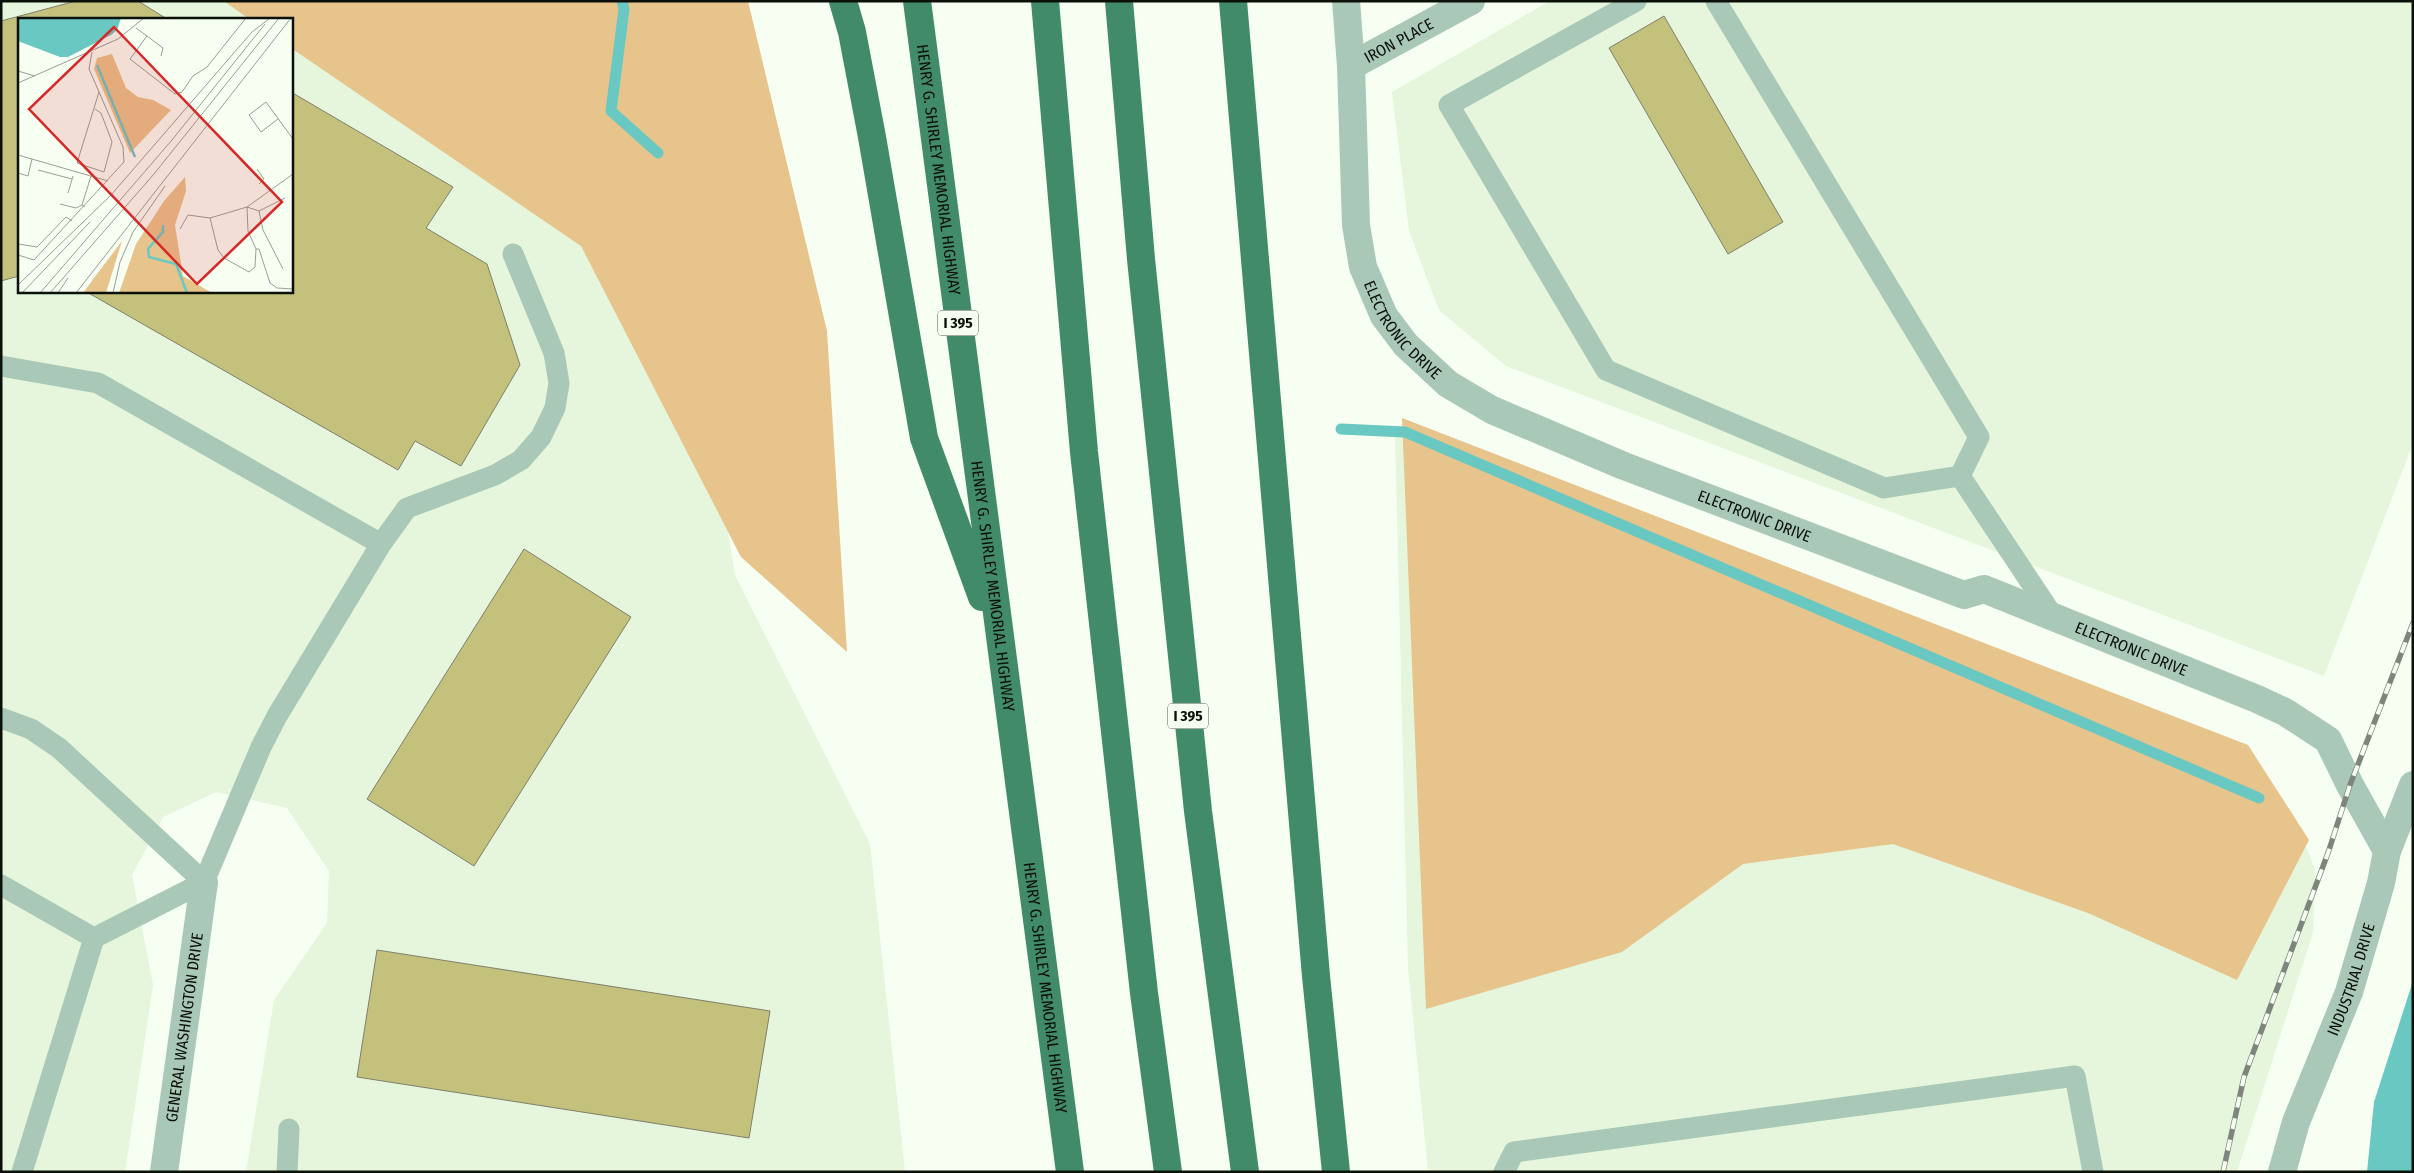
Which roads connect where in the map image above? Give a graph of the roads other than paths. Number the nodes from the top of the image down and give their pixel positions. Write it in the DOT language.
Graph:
graph roads {
  1 [pos="843,1"];
  2 [pos="917,1"];
  3 [pos="1045,1"];
  4 [pos="1119,1"];
  5 [pos="1233,1"];
  6 [pos="1346,1"];
  7 [pos="1471,1"];
  8 [pos="1636,1"];
  9 [pos="1716,1"];
  10 [pos="1351,66"];
  11 [pos="513,254"];
  12 [pos="1,366"];
  13 [pos="1960,476"];
  14 [pos="381,544"];
  15 [pos="2053,616"];
  16 [pos="1000,644"];
  17 [pos="1,718"];
  18 [pos="2413,785"];
  19 [pos="2387,851"];
  20 [pos="204,882"];
  21 [pos="1,885"];
  22 [pos="94,938"];
  23 [pos="289,1129"];
  24 [pos="22,1172"];
  25 [pos="164,1172"];
  26 [pos="287,1172"];
  27 [pos="1070,1172"];
  28 [pos="1168,1172"];
  29 [pos="1245,1172"];
  30 [pos="1336,1172"];
  31 [pos="1504,1172"];
  32 [pos="2093,1172"];
  33 [pos="2282,1172"];
  1 -- 16 [label="highway"];
  2 -- 16 [label="highway, HENRY G. SHIRLEY MEMORIAL HIGHWAY / I 395"];
  3 -- 28 [label="highway"];
  4 -- 29 [label="highway, I 395"];
  5 -- 30 [label="highway"];
  6 -- 10 [label="street, ELECTRONIC DRIVE"];
  7 -- 10 [label="street, IRON PLACE"];
  8 -- 13 [label="lane"];
  9 -- 13 [label="lane"];
  10 -- 15 [label="street, ELECTRONIC DRIVE"];
  11 -- 14 [label="lane"];
  12 -- 14 [label="lane"];
  13 -- 15 [label="lane"];
  14 -- 20 [label="lane"];
  15 -- 19 [label="street, ELECTRONIC DRIVE"];
  16 -- 27 [label="highway, HENRY G. SHIRLEY MEMORIAL HIGHWAY / I 395"];
  17 -- 20 [label="lane"];
  18 -- 19 [label="street, INDUSTRIAL DRIVE"];
  19 -- 33 [label="street, INDUSTRIAL DRIVE"];
  20 -- 22 [label="lane"];
  20 -- 25 [label="street, GENERAL WASHINGTON DRIVE"];
  21 -- 22 [label="lane"];
  22 -- 24 [label="lane"];
  23 -- 26 [label="lane"];
  31 -- 32 [label="lane"];
}
